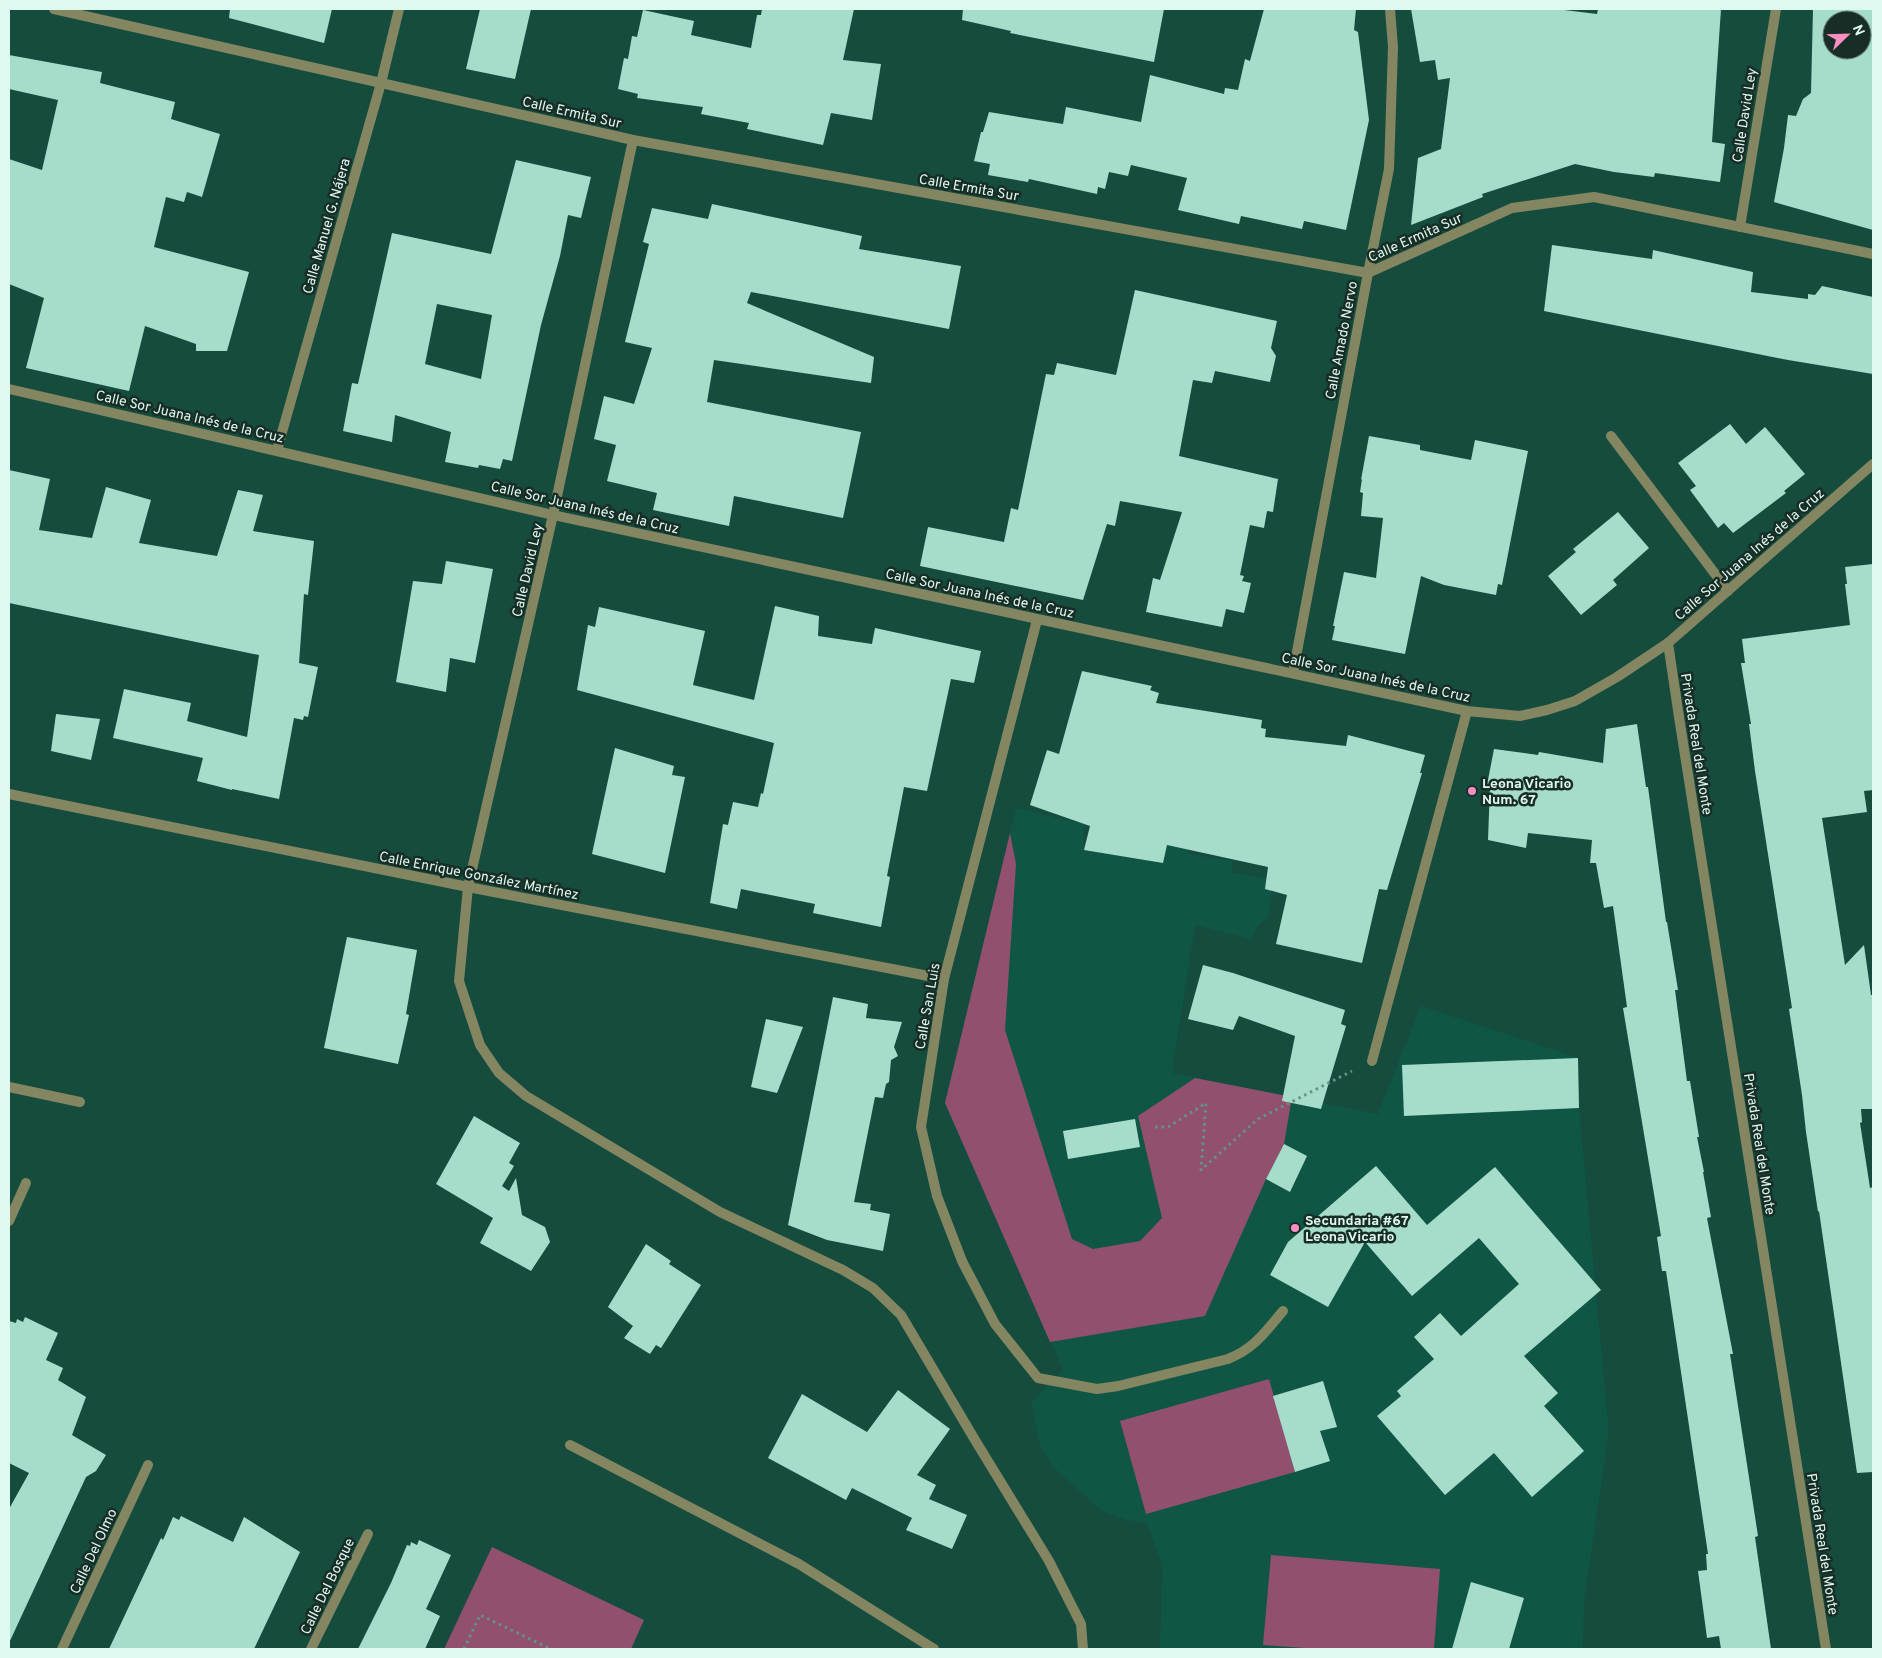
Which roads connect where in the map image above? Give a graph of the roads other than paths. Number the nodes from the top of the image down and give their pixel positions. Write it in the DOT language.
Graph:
graph roads {
  1 [pos="54,9"];
  2 [pos="399,9"];
  3 [pos="1390,9"];
  4 [pos="1776,9"];
  5 [pos="381,83"];
  6 [pos="633,140"];
  7 [pos="1740,227"];
  8 [pos="1873,254"];
  9 [pos="1368,273"];
  10 [pos="9,389"];
  11 [pos="1611,436"];
  12 [pos="277,450"];
  13 [pos="1873,464"];
  14 [pos="553,516"];
  15 [pos="1728,591"];
  16 [pos="1037,620"];
  17 [pos="1668,642"];
  18 [pos="1293,673"];
  19 [pos="1467,711"];
  20 [pos="9,794"];
  21 [pos="468,887"];
  22 [pos="944,979"];
  23 [pos="1372,1061"];
  24 [pos="9,1087"];
  25 [pos="80,1102"];
  26 [pos="26,1183"];
  27 [pos="9,1221"];
  28 [pos="1283,1310"];
  29 [pos="570,1444"];
  30 [pos="148,1465"];
  31 [pos="368,1534"];
  32 [pos="62,1649"];
  33 [pos="311,1649"];
  34 [pos="934,1649"];
  35 [pos="1083,1649"];
  36 [pos="1826,1649"];
  1 -- 5 [label="street, Calle Ermita Sur"];
  2 -- 5 [label="street, Calle Manuel G. Nájera"];
  3 -- 9 [label="street, Calle Amado Nervo"];
  4 -- 7 [label="street, Calle David Ley"];
  5 -- 6 [label="street, Calle Ermita Sur"];
  5 -- 12 [label="street, Calle Manuel G. Nájera"];
  6 -- 9 [label="street, Calle Ermita Sur"];
  6 -- 14 [label="street, Calle David Ley"];
  7 -- 8 [label="street, Calle Ermita Sur"];
  7 -- 9 [label="street, Calle Ermita Sur"];
  9 -- 18 [label="street, Calle Amado Nervo"];
  10 -- 12 [label="street, Calle Sor Juana Inés de la Cruz"];
  11 -- 15 [label="street"];
  12 -- 14 [label="street, Calle Sor Juana Inés de la Cruz"];
  13 -- 15 [label="street, Calle Sor Juana Inés de la Cruz"];
  14 -- 16 [label="street, Calle Sor Juana Inés de la Cruz"];
  14 -- 21 [label="street, Calle David Ley"];
  15 -- 17 [label="street, Calle Sor Juana Inés de la Cruz"];
  16 -- 18 [label="street, Calle Sor Juana Inés de la Cruz"];
  16 -- 22 [label="street, Calle San Luis"];
  17 -- 19 [label="street, Calle Sor Juana Inés de la Cruz"];
  17 -- 36 [label="street, Privada Real del Monte"];
  18 -- 19 [label="street, Calle Sor Juana Inés de la Cruz"];
  19 -- 23 [label="street"];
  20 -- 21 [label="street, Calle Enrique González Martínez"];
  21 -- 22 [label="street, Calle Enrique González Martínez"];
  21 -- 35 [label="street, Calle David Ley"];
  22 -- 28 [label="street, Calle San Luis"];
  24 -- 25 [label="street"];
  26 -- 27 [label="street"];
  29 -- 34 [label="street"];
  30 -- 32 [label="street, Calle Del Olmo"];
  31 -- 33 [label="street, Calle Del Bosque"];
}
